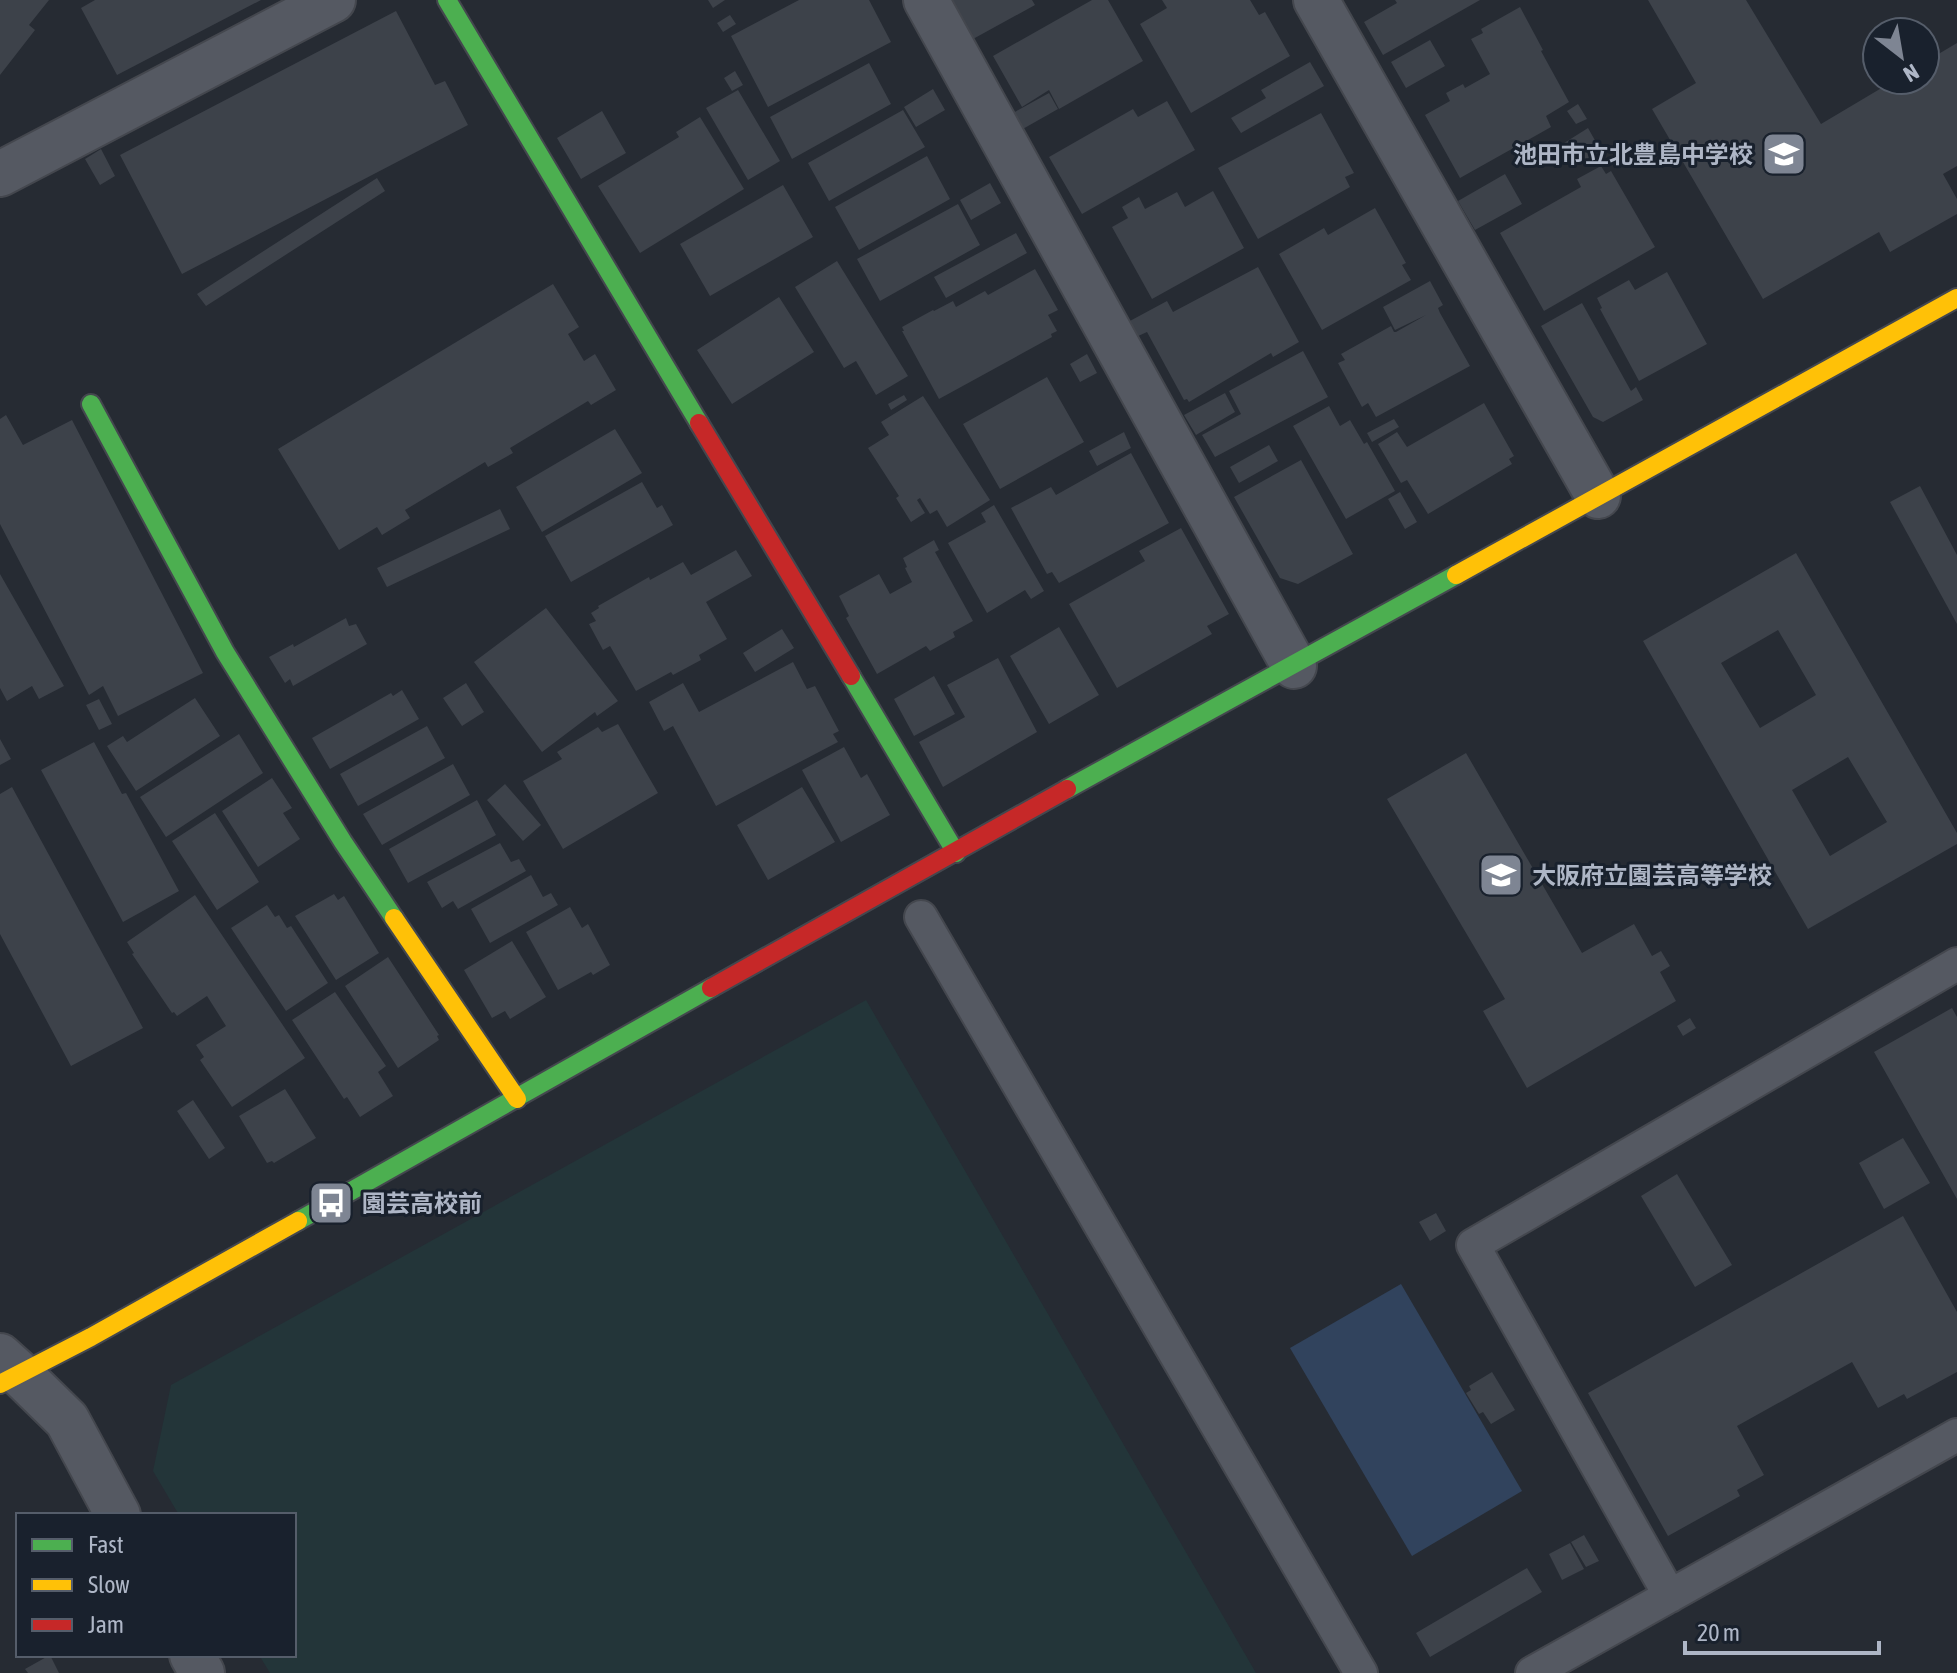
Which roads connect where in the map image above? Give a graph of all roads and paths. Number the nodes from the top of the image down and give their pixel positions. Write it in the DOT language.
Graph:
graph roads {
  1 [pos="333,0"];
  2 [pos="447,0"];
  3 [pos="926,0"];
  4 [pos="1316,0"];
  5 [pos="0,174"];
  6 [pos="1957,298"];
  7 [pos="91,404"];
  8 [pos="1598,496"];
  9 [pos="1294,666"];
  10 [pos="956,853"];
  11 [pos="921,917"];
  12 [pos="1957,964"];
  13 [pos="517,1099"];
  14 [pos="7,1371"];
  15 [pos="1957,1435"];
  16 [pos="117,1513"];
  17 [pos="1670,1596"];
  18 [pos="1361,1673"];
  19 [pos="1532,1673"];
  1 -- 5 [label="street"];
  2 -- 10 [label="street"];
  3 -- 9 [label="street"];
  4 -- 8 [label="street"];
  6 -- 8 [label="street"];
  7 -- 13 [label="street"];
  8 -- 9 [label="street"];
  9 -- 10 [label="street"];
  10 -- 13 [label="street"];
  11 -- 18 [label="lane"];
  12 -- 17 [label="lane"];
  13 -- 14 [label="street"];
  14 -- 16 [label="street"];
  15 -- 17 [label="lane"];
  17 -- 19 [label="lane"];
}
